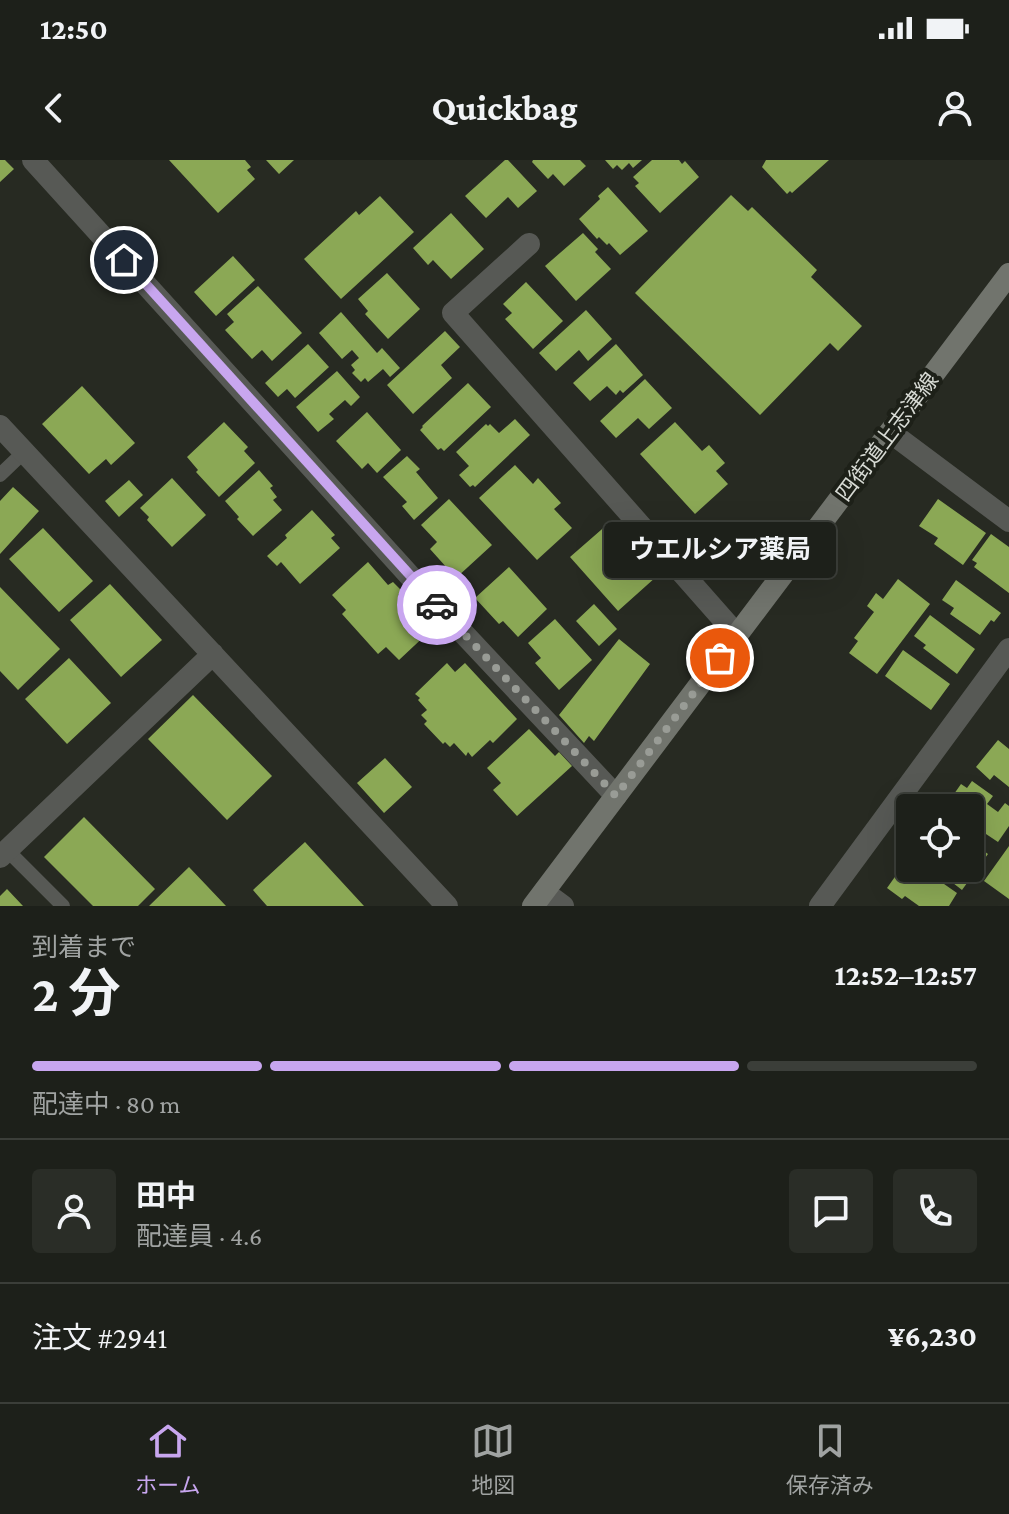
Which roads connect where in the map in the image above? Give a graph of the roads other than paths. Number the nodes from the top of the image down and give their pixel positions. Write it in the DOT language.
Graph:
graph roads {
  1 [pos="33,160"];
  2 [pos="529,244"];
  3 [pos="1009,274"];
  4 [pos="0,426"];
  5 [pos="890,432"];
  6 [pos="24,452"];
  7 [pos="0,475"];
  8 [pos="1009,521"];
  9 [pos="737,635"];
  10 [pos="1009,649"];
  11 [pos="213,654"];
  12 [pos="616,796"];
  13 [pos="4,853"];
  14 [pos="539,899"];
  15 [pos="63,906"];
  16 [pos="447,906"];
  17 [pos="563,906"];
  18 [pos="820,906"];
  1 -- 12 [label="street"];
  2 -- 9 [label="street"];
  3 -- 5 [label="main road, 四街道上志津線"];
  4 -- 6 [label="street"];
  5 -- 8 [label="street"];
  5 -- 9 [label="main road, 四街道上志津線"];
  6 -- 7 [label="lane"];
  6 -- 11 [label="street"];
  9 -- 12 [label="main road, 四街道上志津線"];
  10 -- 18 [label="street"];
  11 -- 13 [label="street"];
  11 -- 16 [label="street"];
  12 -- 14 [label="main road, 四街道上志津線"];
  13 -- 15 [label="lane"];
  14 -- 17 [label="street"];
}
